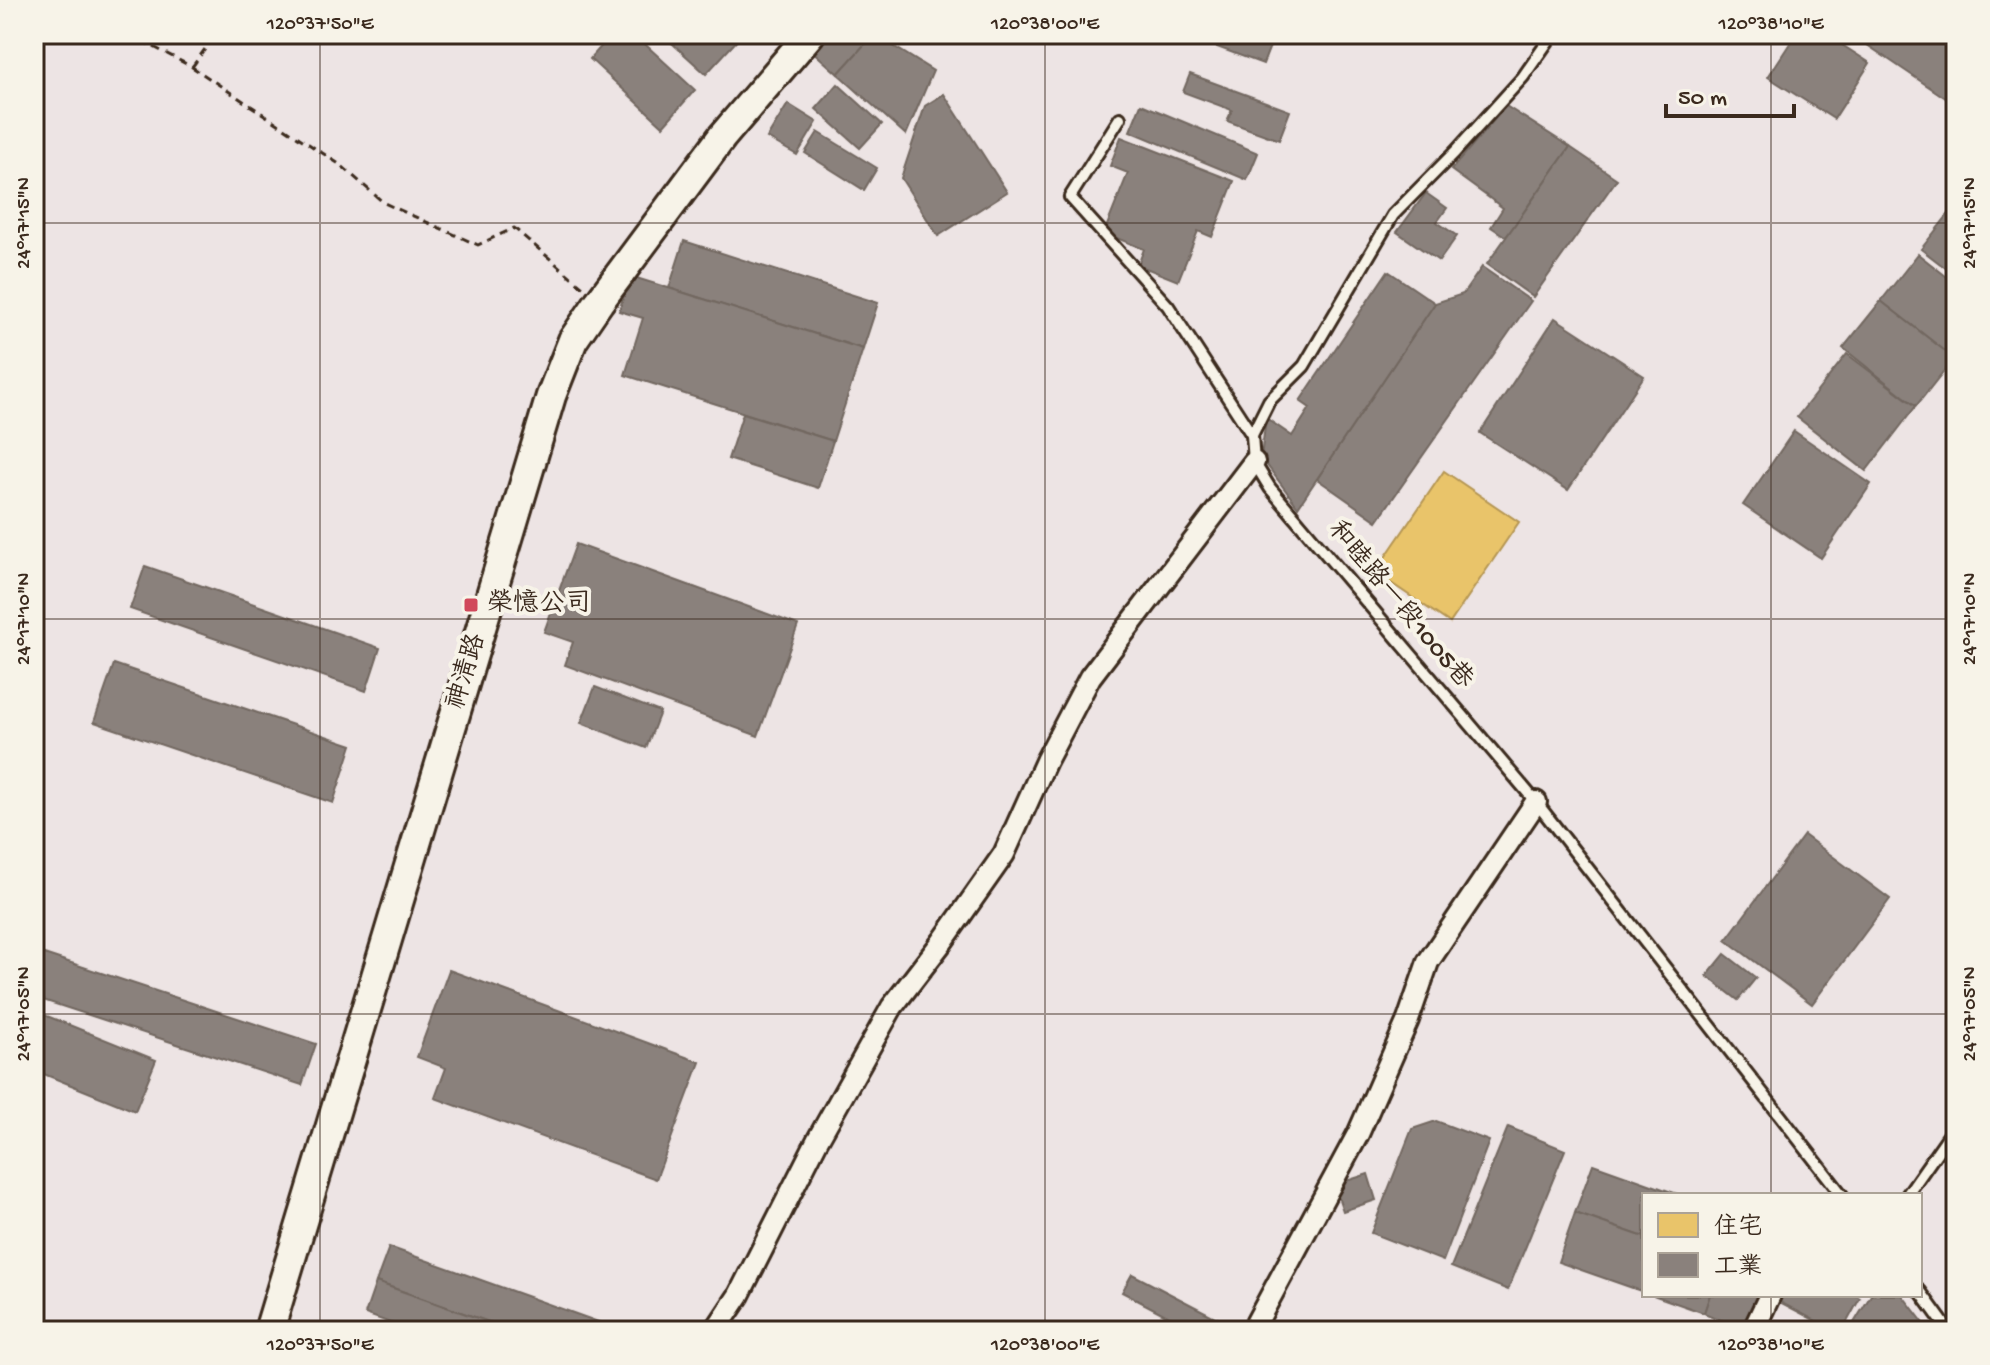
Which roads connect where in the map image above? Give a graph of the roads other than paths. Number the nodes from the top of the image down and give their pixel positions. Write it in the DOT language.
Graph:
graph roads {
  1 [pos="810,34"];
  2 [pos="1553,34"];
  3 [pos="1120,118"];
  4 [pos="1252,435"];
  5 [pos="1254,462"];
  6 [pos="1536,802"];
  7 [pos="1956,1125"];
  8 [pos="1840,1193"];
  9 [pos="1908,1193"];
  10 [pos="1922,1294"];
  11 [pos="1769,1297"];
  12 [pos="269,1331"];
  13 [pos="715,1331"];
  14 [pos="1252,1331"];
  15 [pos="1753,1331"];
  16 [pos="1949,1331"];
  1 -- 12 [label="street, 神清路"];
  2 -- 4 [label="lane"];
  3 -- 4 [label="lane"];
  4 -- 5 [label="lane, 和睦路一段1005巷"];
  5 -- 6 [label="lane, 和睦路一段1005巷"];
  5 -- 13 [label="street"];
  6 -- 8 [label="lane, 和睦路一段1005巷"];
  6 -- 14 [label="street"];
  7 -- 9 [label="lane"];
  10 -- 16 [label="lane"];
  11 -- 15 [label="street"];
}
